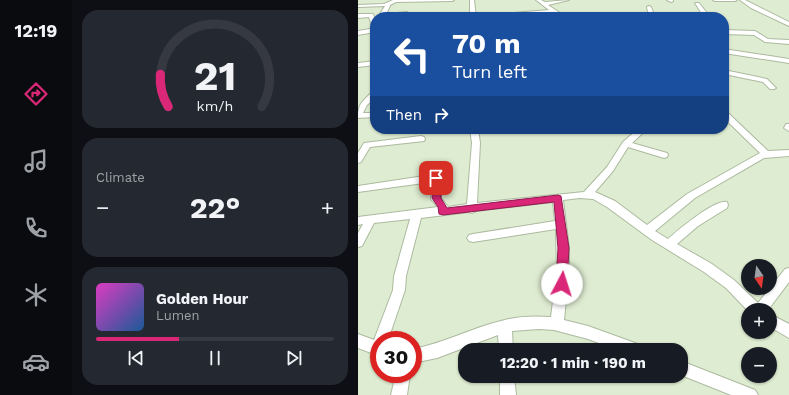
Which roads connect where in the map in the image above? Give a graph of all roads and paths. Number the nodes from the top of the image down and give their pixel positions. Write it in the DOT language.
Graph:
graph roads {
  1 [pos="378,0"];
  2 [pos="452,0"];
  3 [pos="472,0"];
  4 [pos="538,0"];
  5 [pos="567,0"];
  6 [pos="715,0"];
  7 [pos="735,0"];
  8 [pos="742,0"];
  9 [pos="370,4"];
  10 [pos="544,4"];
  11 [pos="697,4"];
  12 [pos="387,5"];
  13 [pos="359,6"];
  14 [pos="649,8"];
  15 [pos="425,9"];
  16 [pos="553,11"];
  17 [pos="385,12"];
  18 [pos="473,12"];
  19 [pos="544,12"];
  20 [pos="650,12"];
  21 [pos="703,12"];
  22 [pos="370,15"];
  23 [pos="358,16"];
  24 [pos="789,24"];
  25 [pos="370,31"];
  26 [pos="729,32"];
  27 [pos="358,33"];
  28 [pos="789,42"];
  29 [pos="729,52"];
  30 [pos="789,61"];
  31 [pos="370,64"];
  32 [pos="358,65"];
  33 [pos="729,73"];
  34 [pos="772,88"];
  35 [pos="370,98"];
  36 [pos="361,104"];
  37 [pos="358,115"];
  38 [pos="370,116"];
  39 [pos="729,119"];
  40 [pos="789,126"];
  41 [pos="789,130"];
  42 [pos="475,134"];
  43 [pos="637,134"];
  44 [pos="421,139"];
  45 [pos="626,144"];
  46 [pos="789,153"];
  47 [pos="766,154"];
  48 [pos="664,155"];
  49 [pos="358,160"];
  50 [pos="358,189"];
  51 [pos="587,195"];
  52 [pos="558,198"];
  53 [pos="723,205"];
  54 [pos="472,209"];
  55 [pos="443,212"];
  56 [pos="416,215"];
  57 [pos="371,219"];
  58 [pos="358,221"];
  59 [pos="560,224"];
  60 [pos="647,231"];
  61 [pos="473,238"];
  62 [pos="358,243"];
  63 [pos="668,244"];
  64 [pos="789,273"];
  65 [pos="749,303"];
  66 [pos="765,303"];
  67 [pos="777,324"];
  68 [pos="557,325"];
  69 [pos="505,327"];
  70 [pos="384,331"];
  71 [pos="789,331"];
  72 [pos="358,342"];
  73 [pos="506,343"];
  74 [pos="616,343"];
  75 [pos="370,344"];
  76 [pos="422,355"];
  77 [pos="688,371"];
  78 [pos="401,383"];
  79 [pos="507,383"];
  80 [pos="399,395"];
  81 [pos="508,395"];
  82 [pos="750,395"];
  1 -- 9 [label="street"];
  2 -- 15 [label="street"];
  3 -- 18 [label="street"];
  4 -- 10 [label="street"];
  5 -- 10 [label="street"];
  6 -- 7 [label="street"];
  8 -- 24 [label="street"];
  9 -- 12 [label="street"];
  9 -- 13 [label="street"];
  10 -- 16 [label="street"];
  11 -- 21 [label="street"];
  12 -- 15 [label="street"];
  12 -- 17 [label="street"];
  14 -- 20 [label="street"];
  16 -- 19 [label="street"];
  22 -- 23 [label="street"];
  25 -- 27 [label="street"];
  26 -- 28 [label="street"];
  29 -- 30 [label="street"];
  31 -- 32 [label="street"];
  33 -- 34 [label="street"];
  35 -- 36 [label="street"];
  36 -- 37 [label="street"];
  37 -- 38 [label="street"];
  39 -- 47 [label="street"];
  40 -- 41 [label="street"];
  42 -- 54 [label="street"];
  43 -- 45 [label="street"];
  44 -- 49 [label="street"];
  45 -- 48 [label="street"];
  45 -- 51 [label="street"];
  46 -- 47 [label="street"];
  47 -- 60 [label="street"];
  50 -- 55 [label="street"];
  51 -- 52 [label="street"];
  51 -- 60 [label="street"];
  52 -- 54 [label="street"];
  52 -- 59 [label="street"];
  53 -- 63 [label="street"];
  54 -- 55 [label="street"];
  55 -- 56 [label="street"];
  56 -- 57 [label="street"];
  56 -- 70 [label="street"];
  57 -- 58 [label="street"];
  57 -- 62 [label="street"];
  59 -- 61 [label="street"];
  59 -- 68 [label="street"];
  60 -- 63 [label="street"];
  63 -- 65 [label="street"];
  64 -- 66 [label="street"];
  67 -- 71 [label="street"];
  68 -- 69 [label="street"];
  68 -- 74 [label="street"];
  69 -- 73 [label="street"];
  69 -- 76 [label="street"];
  72 -- 75 [label="street"];
  77 -- 82 [label="street"];
  78 -- 80 [label="street"];
  79 -- 81 [label="street"];
}
